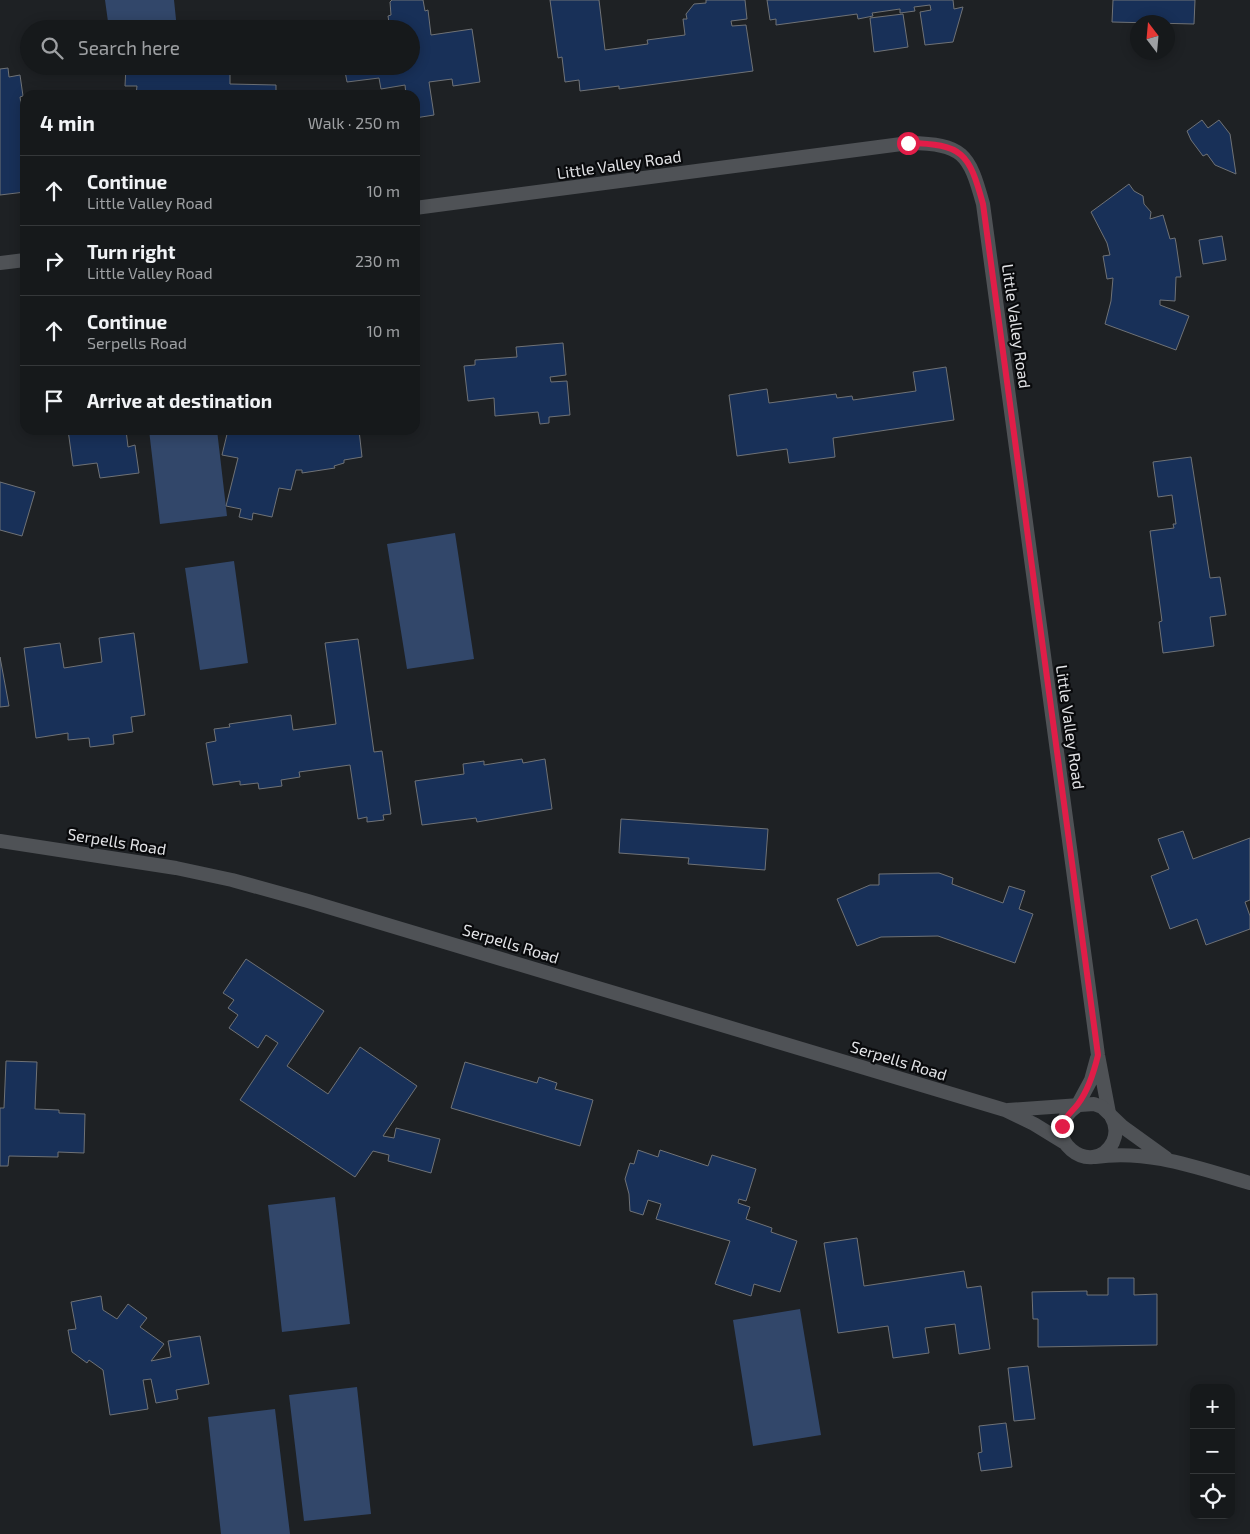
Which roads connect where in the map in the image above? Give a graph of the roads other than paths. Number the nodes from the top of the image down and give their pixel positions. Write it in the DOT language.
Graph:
graph roads {
  1 [pos="420,207"];
  2 [pos="20,261"];
  3 [pos="0,263"];
  4 [pos="0,841"];
  5 [pos="1098,1055"];
  6 [pos="1077,1106"];
  7 [pos="1005,1110"];
  8 [pos="1109,1113"];
  9 [pos="1065,1143"];
  10 [pos="1095,1157"];
  11 [pos="1166,1158"];
  12 [pos="1250,1183"];
  1 -- 5 [label="street, Little Valley Road"];
  2 -- 3 [label="street"];
  4 -- 7 [label="street, Serpells Road"];
  5 -- 6 [label="street, Little Valley Road"];
  5 -- 8 [label="street, Little Valley Road"];
  6 -- 7 [label="street, Serpells Road"];
  6 -- 8 [label="street, Serpells Road"];
  6 -- 9 [label="street"];
  7 -- 9 [label="street, Serpells Road"];
  8 -- 10 [label="street"];
  8 -- 11 [label="street, Serpells Road"];
  9 -- 10 [label="street, Serpells Road"];
  10 -- 11 [label="street, Serpells Road"];
  11 -- 12 [label="street, Serpells Road"];
}
